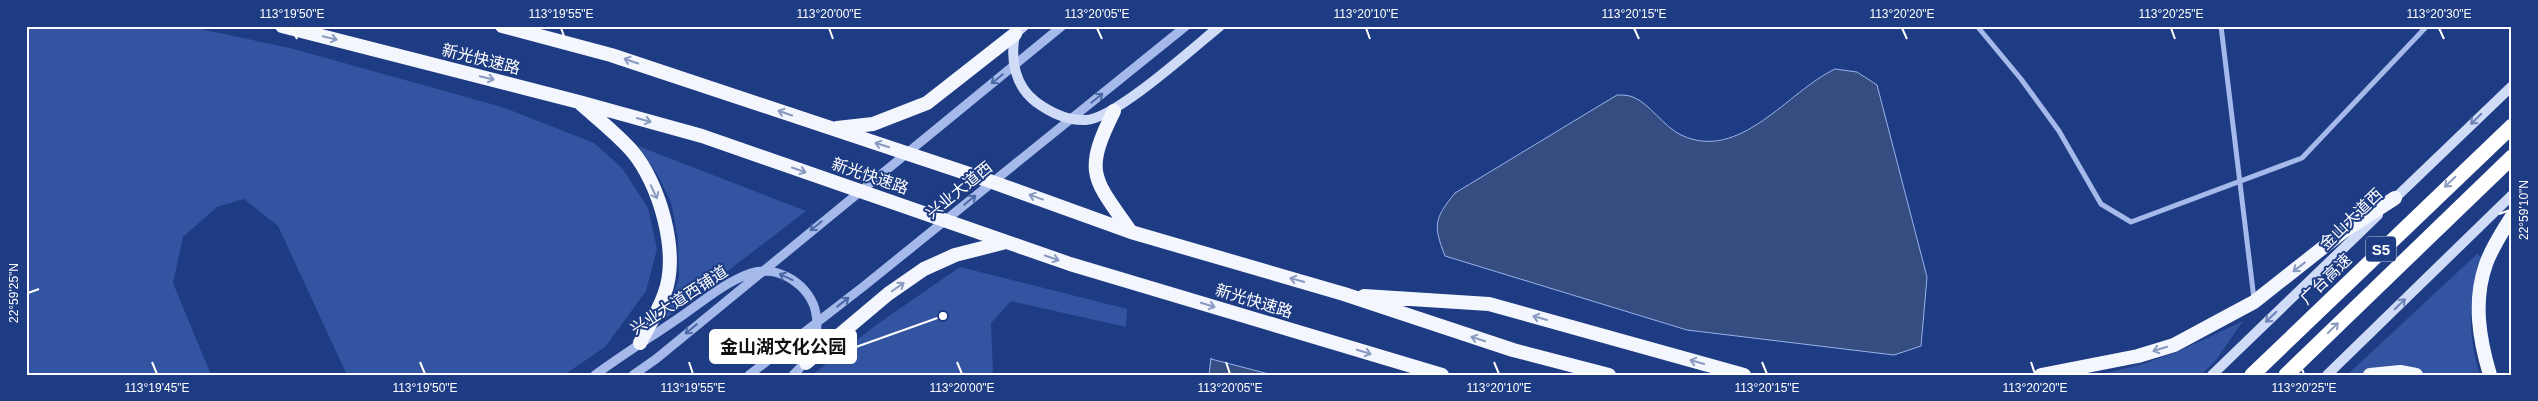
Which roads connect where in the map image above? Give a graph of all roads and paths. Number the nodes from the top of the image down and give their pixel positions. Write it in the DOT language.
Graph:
graph roads {
  1 [pos="282,26"];
  2 [pos="502,26"];
  3 [pos="1062,26"];
  4 [pos="1186,26"];
  5 [pos="1220,26"];
  6 [pos="1977,26"];
  7 [pos="2220,26"];
  8 [pos="2426,26"];
  9 [pos="1019,30"];
  10 [pos="2512,86"];
  11 [pos="579,102"];
  12 [pos="1114,111"];
  13 [pos="2512,126"];
  14 [pos="831,129"];
  15 [pos="2512,157"];
  16 [pos="2240,181"];
  17 [pos="2512,195"];
  18 [pos="2396,198"];
  19 [pos="2512,216"];
  20 [pos="1131,232"];
  21 [pos="1006,242"];
  22 [pos="1344,294"];
  23 [pos="2254,302"];
  24 [pos="640,343"];
  25 [pos="1395,361"];
  26 [pos="806,363"];
  27 [pos="2067,373"];
  28 [pos="595,375"];
  29 [pos="633,375"];
  30 [pos="749,375"];
  31 [pos="793,375"];
  32 [pos="1425,375"];
  33 [pos="1442,375"];
  34 [pos="1610,375"];
  35 [pos="1744,375"];
  36 [pos="2040,375"];
  37 [pos="2212,375"];
  38 [pos="2252,375"];
  39 [pos="2286,375"];
  40 [pos="2327,375"];
  41 [pos="2370,375"];
  42 [pos="2416,375"];
  43 [pos="2490,375"];
  1 -- 11 [label="highway, 新光快速路, one-way"];
  14 -- 2 [label="highway, 新光快速路, one-way"];
  3 -- 29 [label="street, one-way"];
  30 -- 4 [label="street, 兴业大道西, one-way"];
  5 -- 12 [label="main road"];
  6 -- 16 [label="street"];
  7 -- 16 [label="street"];
  8 -- 16 [label="street"];
  9 -- 12 [label="main road"];
  9 -- 14 [label="highway"];
  10 -- 18 [label="main road, 金山大道西, one-way"];
  11 -- 21 [label="highway, 新光快速路, one-way"];
  11 -- 24 [label="highway, one-way"];
  12 -- 20 [label="highway"];
  13 -- 38 [label="highway, 广台高速 / S5, one-way"];
  20 -- 14 [label="highway, 新光快速路, one-way"];
  39 -- 15 [label="highway, S5, one-way"];
  16 -- 23 [label="street"];
  40 -- 17 [label="main road, one-way"];
  18 -- 23 [label="highway, one-way"];
  18 -- 37 [label="main road, 金山大道西, one-way"];
  19 -- 43 [label="highway"];
  22 -- 20 [label="highway, 新光快速路, one-way"];
  21 -- 25 [label="highway, 新光快速路, one-way"];
  26 -- 21 [label="highway, one-way"];
  34 -- 22 [label="highway, 新光快速路, one-way"];
  35 -- 22 [label="highway, one-way"];
  23 -- 27 [label="highway, one-way"];
  26 -- 24 [label="street, 兴业大道西铺道, one-way"];
  24 -- 28 [label="street, 兴业大道西铺道"];
  25 -- 32 [label="highway"];
  25 -- 33 [label="highway, 新光快速路"];
  26 -- 31 [label="street, 兴业大道西铺道"];
  27 -- 36 [label="highway"];
  41 -- 42 [label="highway"];
}
